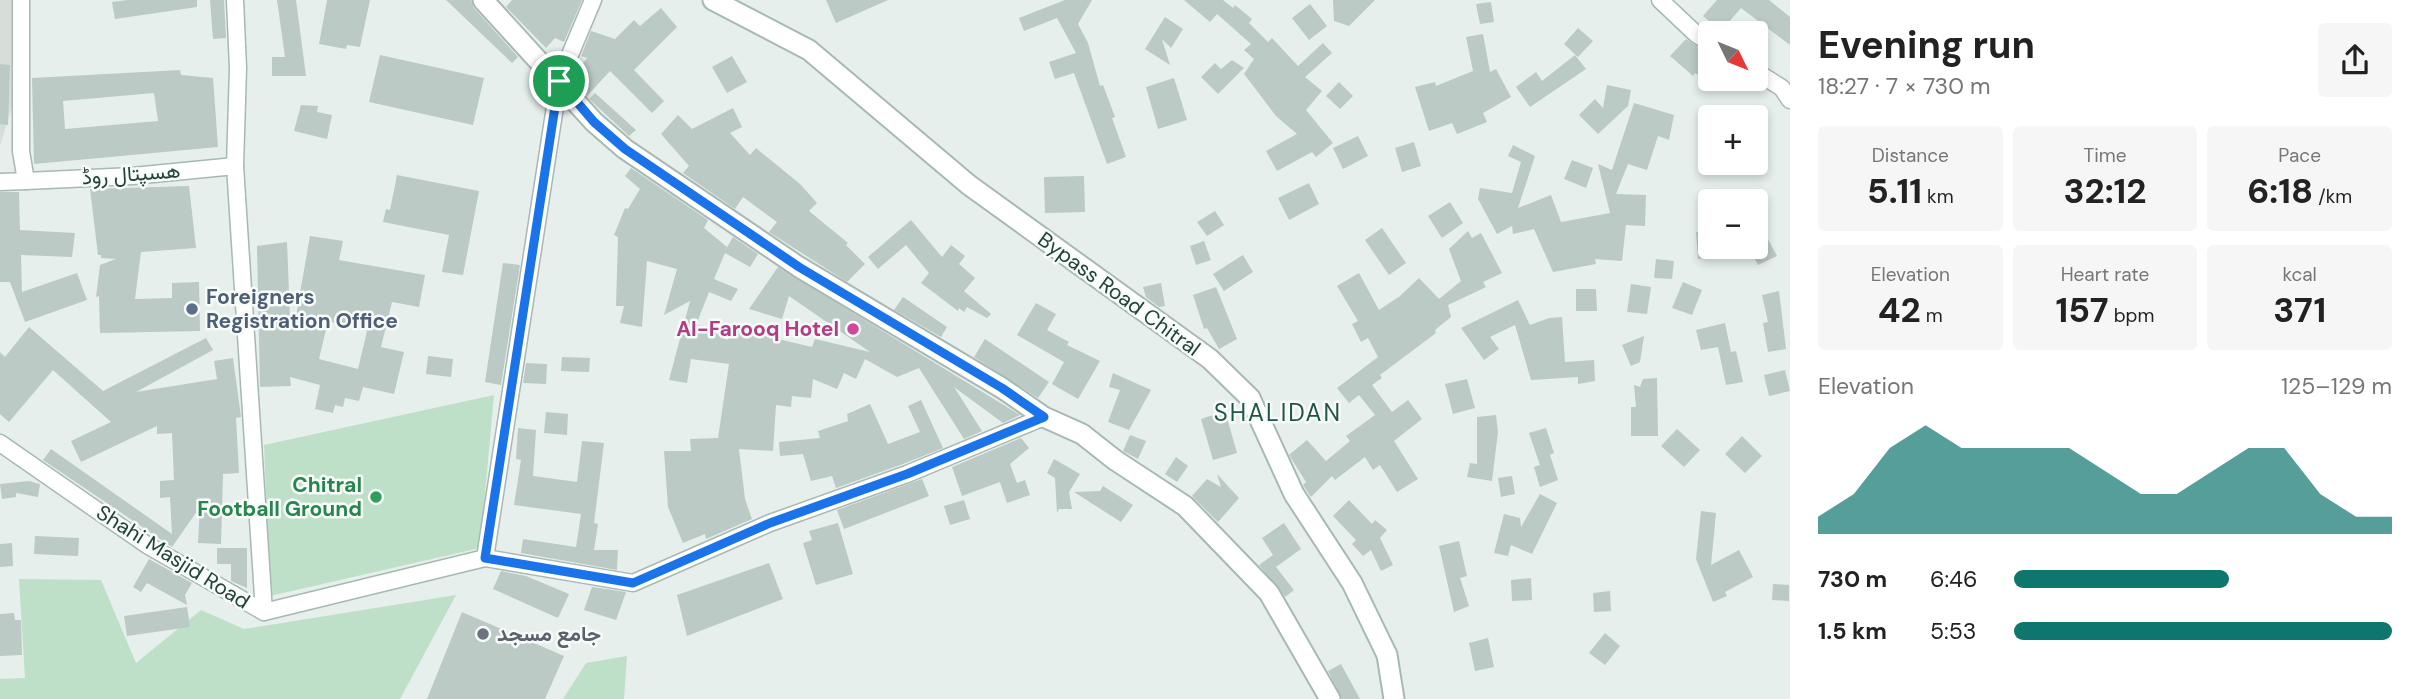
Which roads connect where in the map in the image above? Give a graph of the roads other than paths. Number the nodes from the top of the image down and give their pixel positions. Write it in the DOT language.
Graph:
graph roads {
  1 [pos="21,0"];
  2 [pos="235,0"];
  3 [pos="483,0"];
  4 [pos="593,0"];
  5 [pos="713,0"];
  6 [pos="1660,0"];
  7 [pos="1698,35"];
  8 [pos="1768,79"];
  9 [pos="559,81"];
  10 [pos="1790,100"];
  11 [pos="236,166"];
  12 [pos="26,181"];
  13 [pos="0,182"];
  14 [pos="1044,417"];
  15 [pos="0,443"];
  16 [pos="485,558"];
  17 [pos="264,612"];
  18 [pos="1330,699"];
  19 [pos="1394,699"];
  1 -- 12 [label="street"];
  2 -- 11 [label="street"];
  3 -- 9 [label="street"];
  4 -- 9 [label="street"];
  5 -- 19 [label="street, Bypass Road Chitral"];
  6 -- 7 [label="street"];
  8 -- 10 [label="street"];
  9 -- 14 [label="street"];
  9 -- 16 [label="street"];
  11 -- 12 [label="street, ھسپتال روڈ"];
  11 -- 17 [label="street"];
  12 -- 13 [label="street, ھسپتال روڈ"];
  14 -- 16 [label="street, Shahi Masjid Road"];
  14 -- 18 [label="street"];
  15 -- 17 [label="street, Shahi Masjid Road"];
  16 -- 17 [label="street, Shahi Masjid Road"];
}
